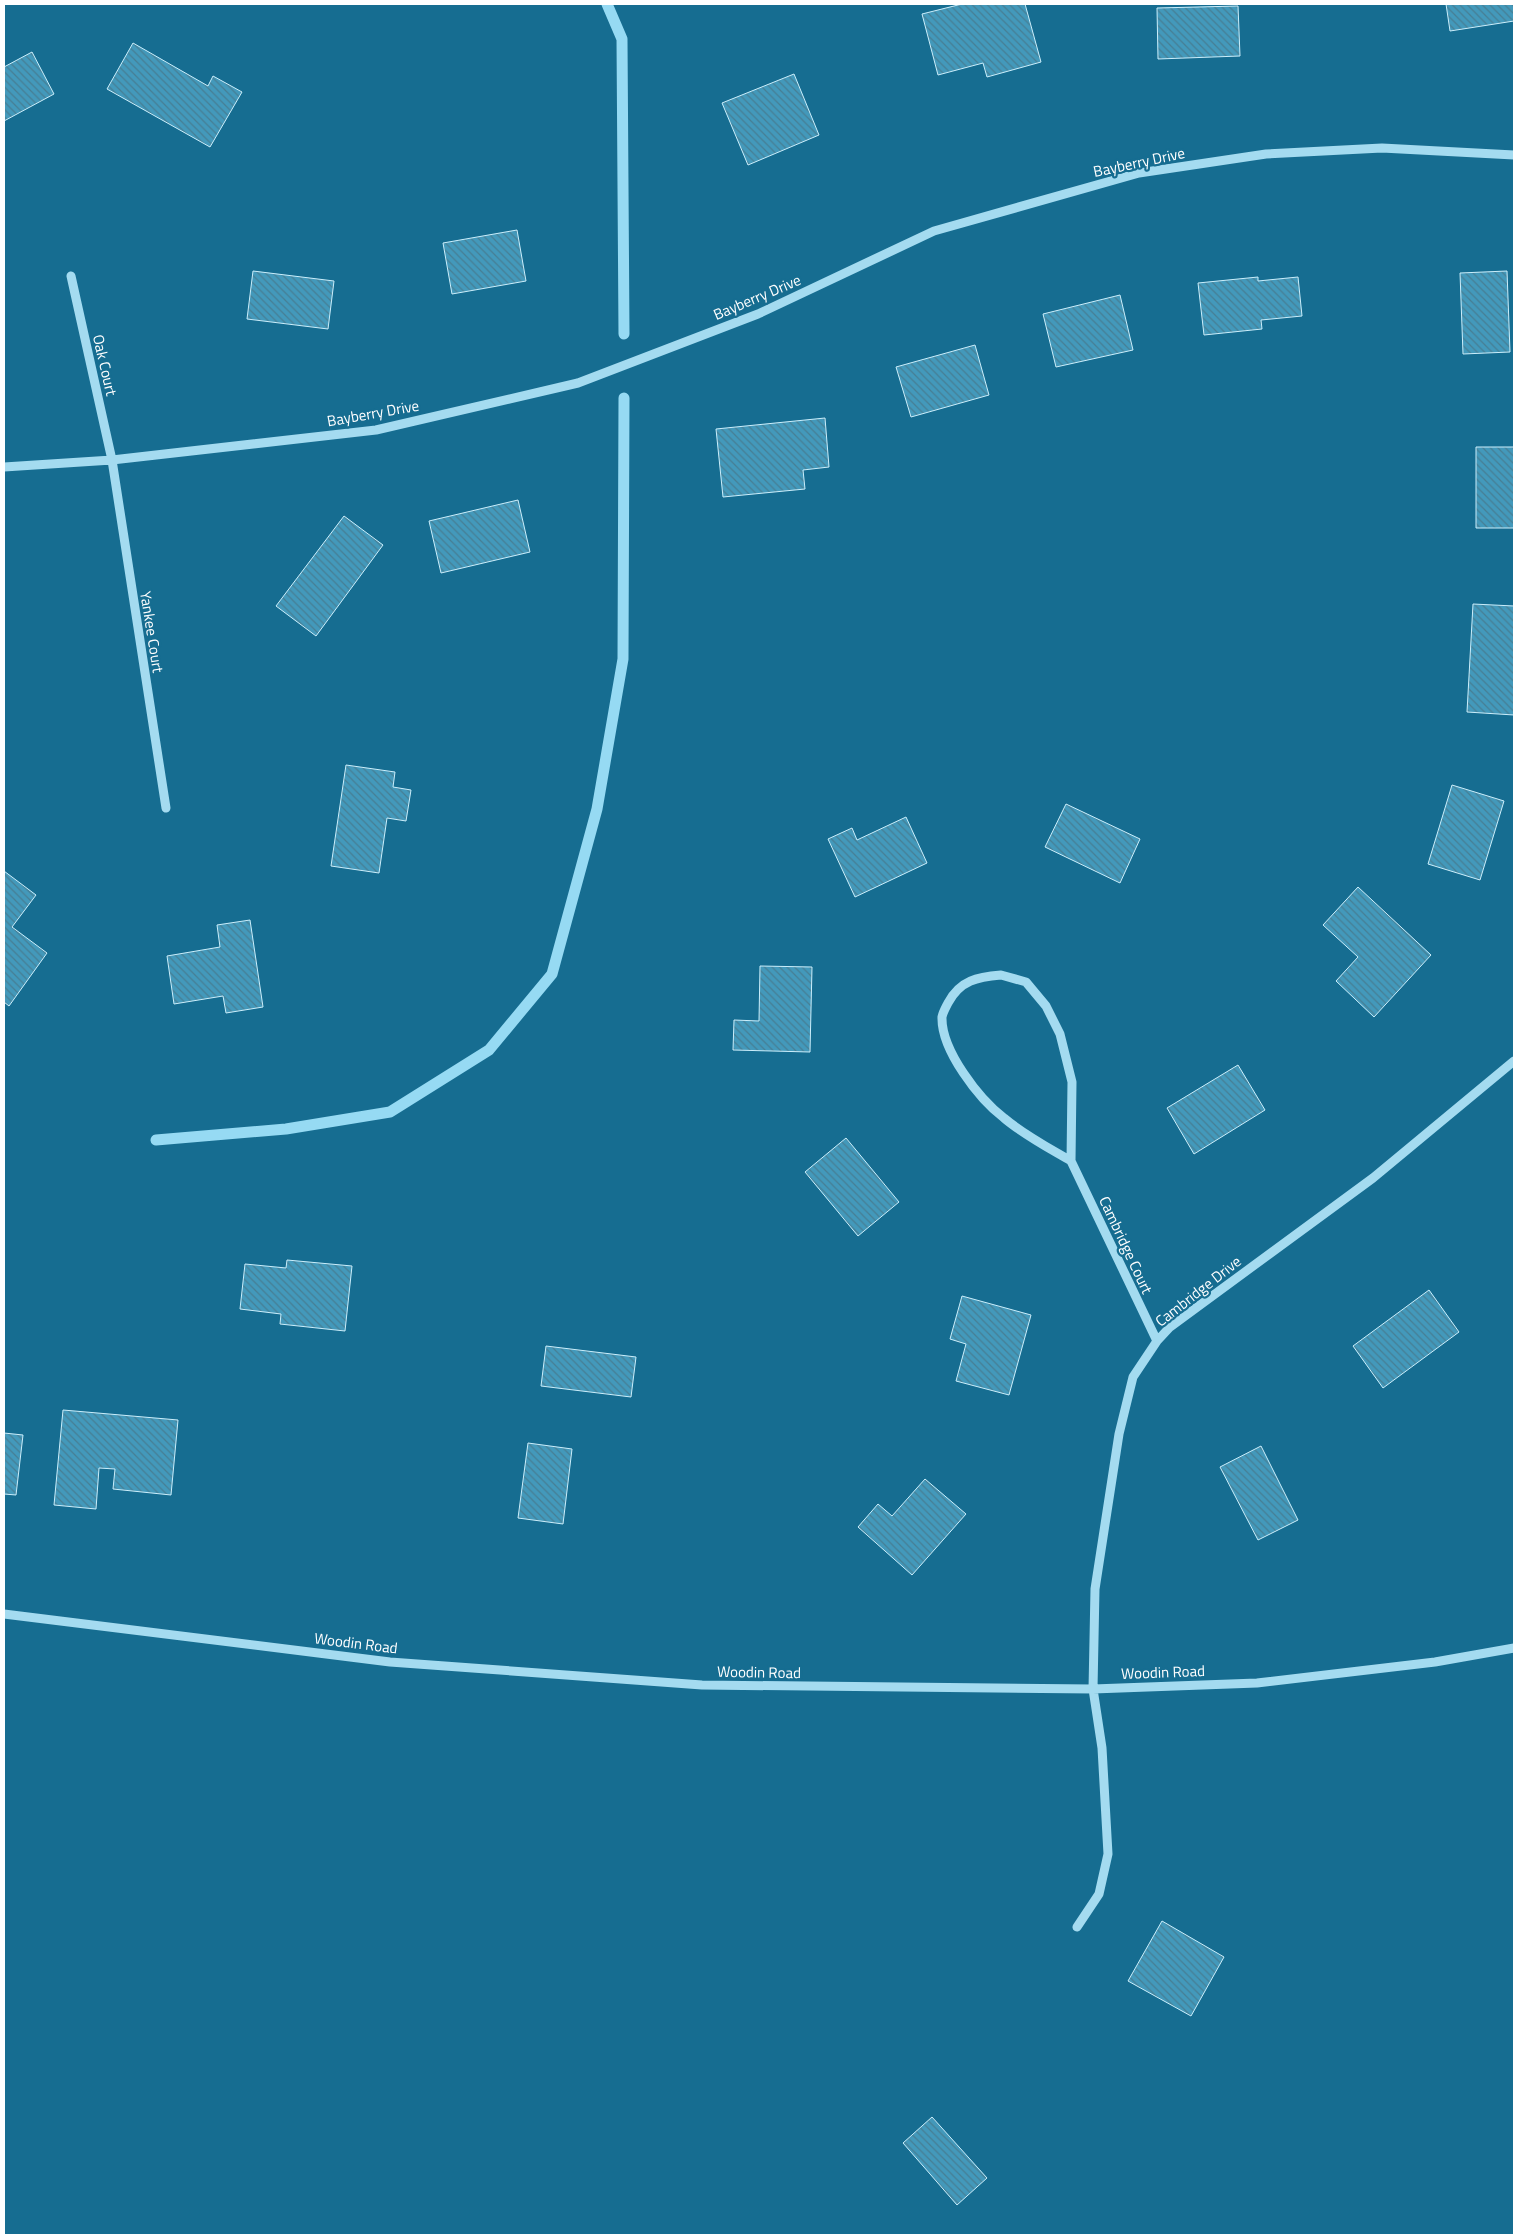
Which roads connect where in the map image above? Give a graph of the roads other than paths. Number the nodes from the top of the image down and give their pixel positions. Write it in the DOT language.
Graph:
graph roads {
  1 [pos="1514,155"];
  2 [pos="71,276"];
  3 [pos="112,460"];
  4 [pos="4,468"];
  5 [pos="166,808"];
  6 [pos="1514,1060"];
  7 [pos="1071,1161"];
  8 [pos="1157,1341"];
  9 [pos="4,1614"];
  10 [pos="1514,1648"];
  11 [pos="1093,1689"];
  12 [pos="1077,1926"];
  1 -- 3 [label="street, Bayberry Drive"];
  2 -- 3 [label="street, Oak Court"];
  3 -- 4 [label="street, Bayberry Drive"];
  3 -- 5 [label="street, Yankee Court"];
  6 -- 8 [label="street, Cambridge Drive"];
  7 -- 7 [label="street, Cambridge Court"];
  7 -- 8 [label="street, Cambridge Court"];
  8 -- 11 [label="street, Cambridge Drive"];
  9 -- 11 [label="street, Woodin Road"];
  10 -- 11 [label="street, Woodin Road"];
  11 -- 12 [label="street, Cambridge Drive"];
}
